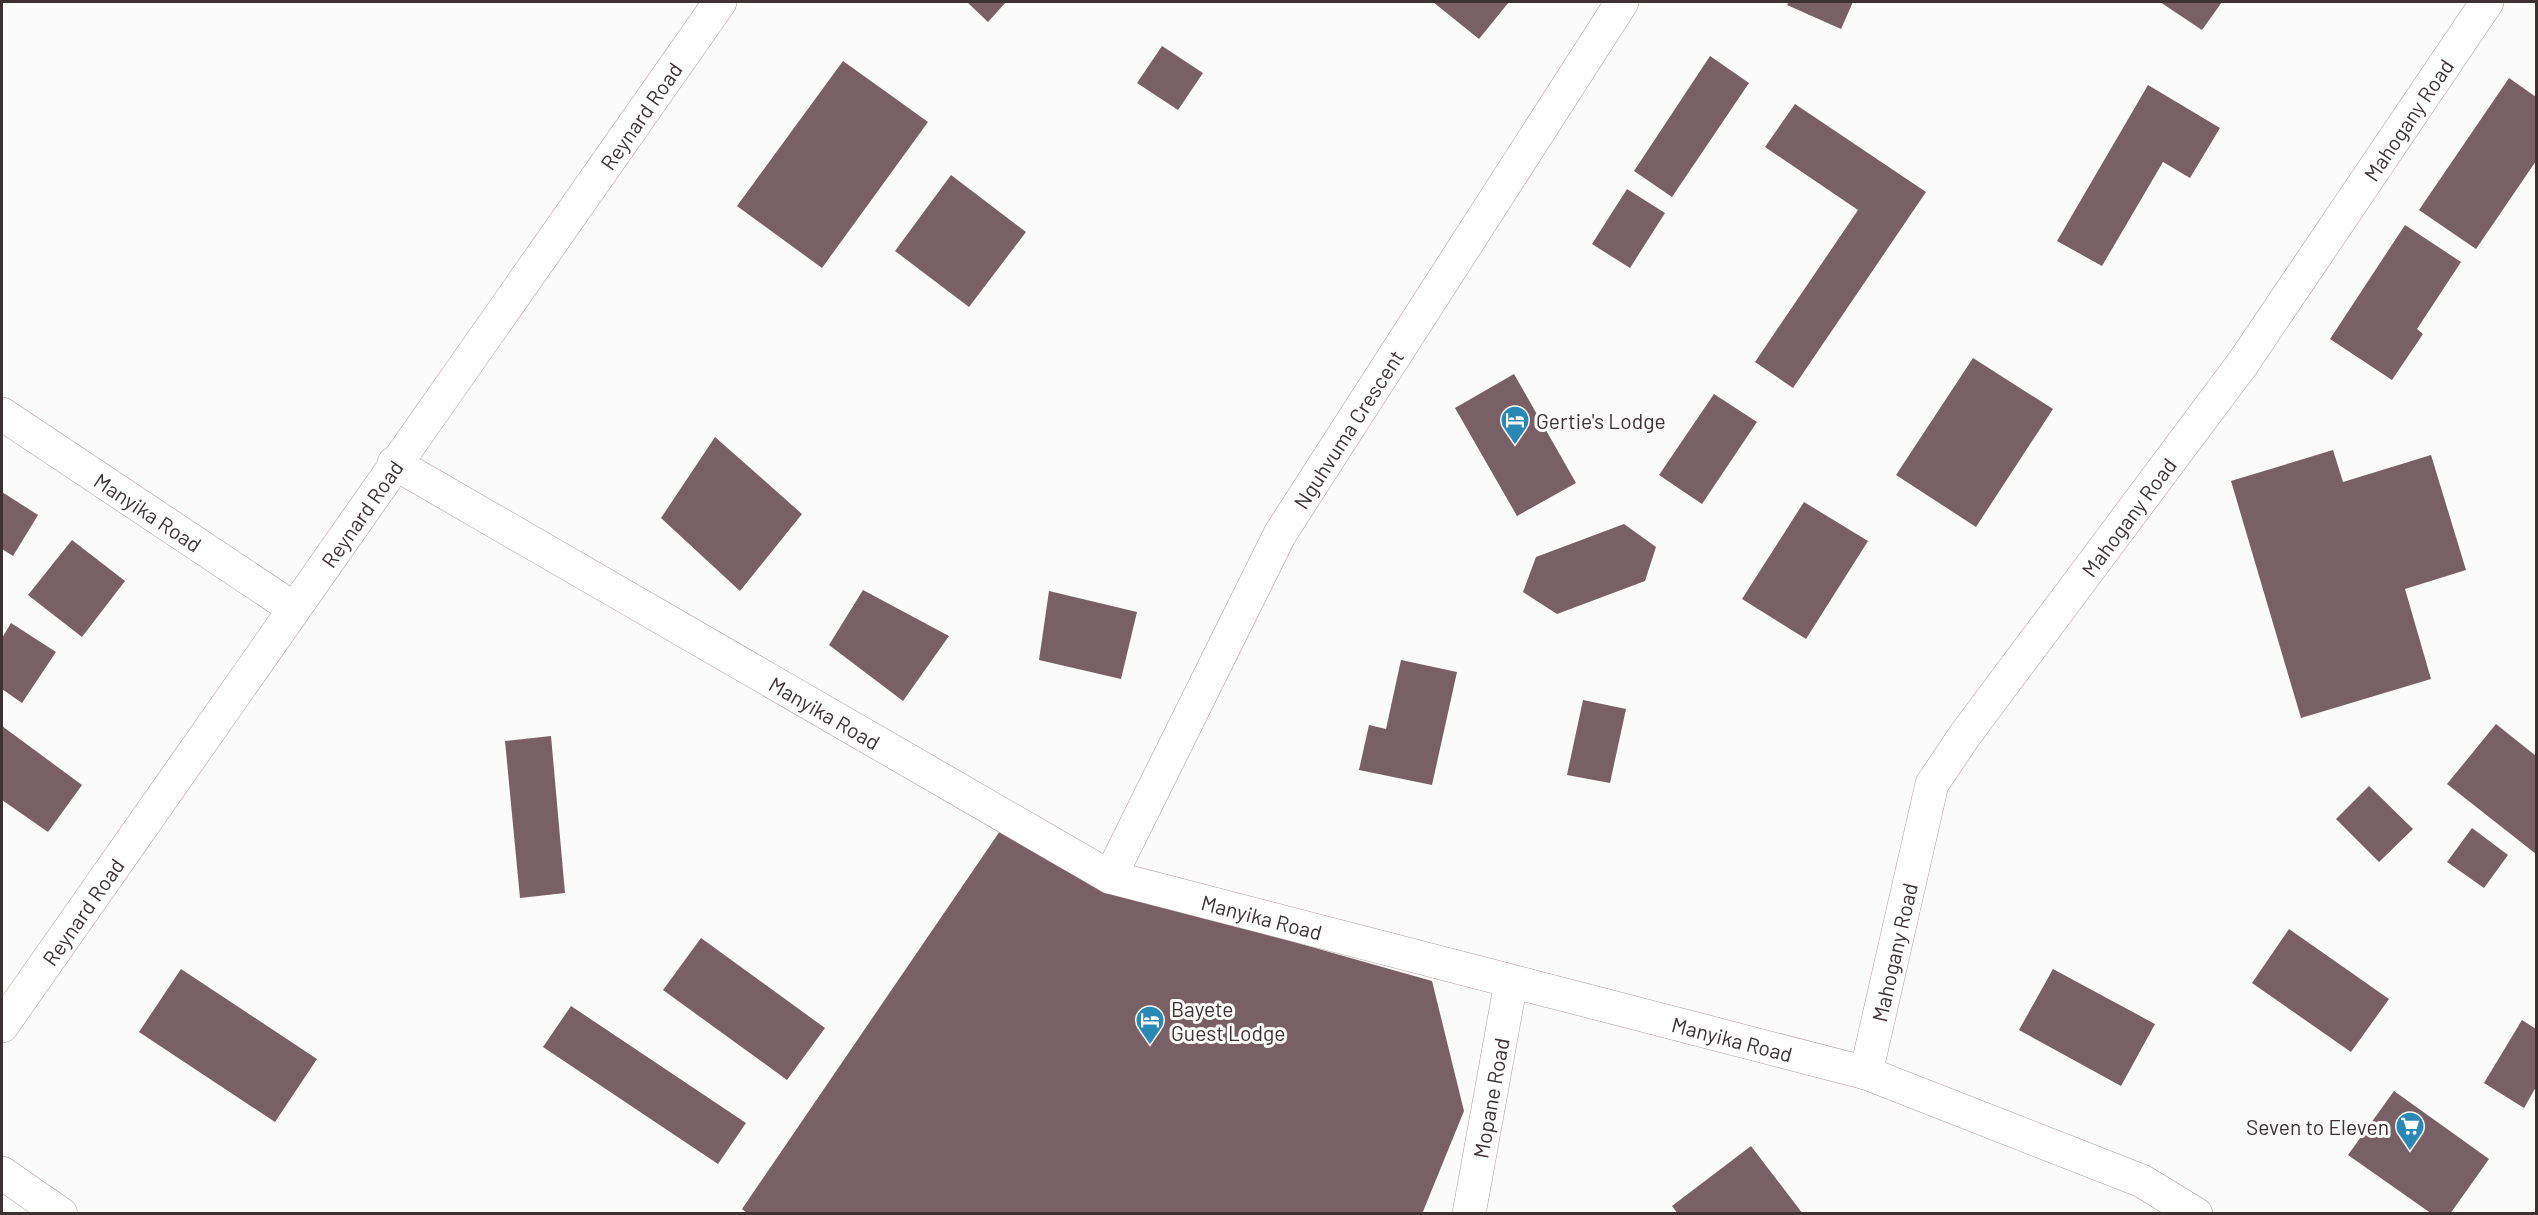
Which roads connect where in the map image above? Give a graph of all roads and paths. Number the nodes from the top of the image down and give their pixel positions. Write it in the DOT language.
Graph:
graph roads {
  1 [pos="720,2"];
  2 [pos="1622,2"];
  3 [pos="2487,2"];
  4 [pos="2,414"];
  5 [pos="394,463"];
  6 [pos="293,608"];
  7 [pos="1110,877"];
  8 [pos="1511,982"];
  9 [pos="2,1026"];
  10 [pos="1866,1073"];
  11 [pos="2,1173"];
  12 [pos="61,1214"];
  13 [pos="1469,1214"];
  14 [pos="2196,1214"];
  1 -- 5 [label="street, Reynard Road"];
  2 -- 7 [label="street, Nguhvuma Crescent"];
  3 -- 10 [label="street, Mahogany Road"];
  4 -- 6 [label="street, Manyika Road"];
  5 -- 6 [label="street, Reynard Road"];
  5 -- 7 [label="street, Manyika Road"];
  6 -- 9 [label="street, Reynard Road"];
  7 -- 8 [label="street, Manyika Road"];
  8 -- 10 [label="street, Manyika Road"];
  8 -- 13 [label="street, Mopane Road"];
  10 -- 14 [label="street, Manyika Road"];
  11 -- 12 [label="street"];
}
